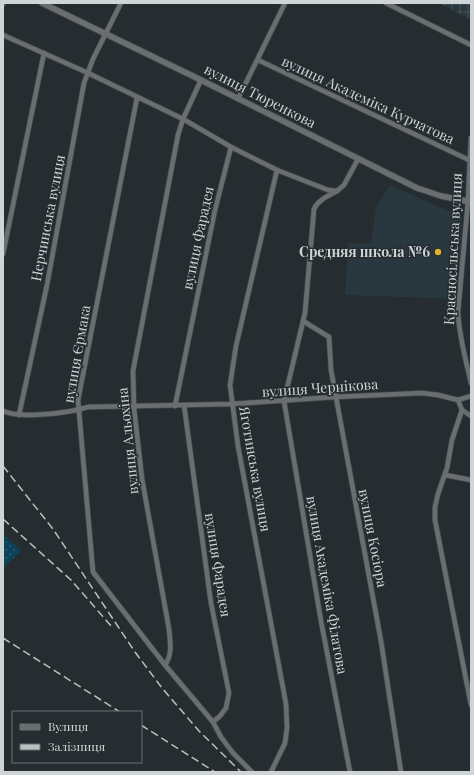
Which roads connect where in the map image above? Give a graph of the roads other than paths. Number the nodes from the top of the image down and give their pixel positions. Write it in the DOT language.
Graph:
graph roads {
  1 [pos="42,3"];
  2 [pos="121,3"];
  3 [pos="285,3"];
  4 [pos="386,3"];
  5 [pos="105,33"];
  6 [pos="3,35"];
  7 [pos="471,45"];
  8 [pos="44,53"];
  9 [pos="258,60"];
  10 [pos="88,73"];
  11 [pos="201,80"];
  12 [pos="137,98"];
  13 [pos="238,99"];
  14 [pos="182,119"];
  15 [pos="471,138"];
  16 [pos="231,147"];
  17 [pos="358,159"];
  18 [pos="469,160"];
  19 [pos="277,170"];
  20 [pos="337,191"];
  21 [pos="470,202"];
  22 [pos="3,254"];
  23 [pos="303,320"];
  24 [pos="471,383"];
  25 [pos="335,396"];
  26 [pos="471,396"];
  27 [pos="458,400"];
  28 [pos="284,401"];
  29 [pos="232,404"];
  30 [pos="134,405"];
  31 [pos="184,405"];
  32 [pos="175,406"];
  33 [pos="78,410"];
  34 [pos="462,410"];
  35 [pos="3,411"];
  36 [pos="19,415"];
  37 [pos="471,416"];
  38 [pos="445,475"];
  39 [pos="471,480"];
  40 [pos="165,665"];
  41 [pos="471,705"];
  42 [pos="213,722"];
  43 [pos="252,772"];
  44 [pos="271,772"];
  45 [pos="350,772"];
  46 [pos="401,772"];
  1 -- 5 [label="street, вулиця Тюренкова"];
  2 -- 5 [label="street, Нерчинська вулиця"];
  3 -- 9 [label="street"];
  4 -- 7 [label="street"];
  5 -- 10 [label="street, Нерчинська вулиця"];
  5 -- 11 [label="street, вулиця Тюренкова"];
  6 -- 8 [label="street"];
  8 -- 10 [label="street"];
  8 -- 22 [label="street"];
  9 -- 13 [label="street"];
  9 -- 18 [label="street, вулиця Академіка Курчатова"];
  10 -- 12 [label="street"];
  10 -- 36 [label="street, Нерчинська вулиця"];
  11 -- 13 [label="street, вулиця Тюренкова"];
  11 -- 14 [label="street, вулиця Альохіна"];
  12 -- 14 [label="street"];
  12 -- 33 [label="street, вулиця Єрмака"];
  13 -- 17 [label="street, вулиця Тюренкова"];
  14 -- 16 [label="street"];
  14 -- 30 [label="street, вулиця Альохіна"];
  15 -- 18 [label="street, Красносільська вулиця"];
  16 -- 19 [label="street"];
  16 -- 32 [label="street, вулиця Фарадея"];
  17 -- 20 [label="street"];
  17 -- 21 [label="street, вулиця Тюренкова"];
  18 -- 21 [label="street, Красносільська вулиця"];
  19 -- 20 [label="street"];
  19 -- 29 [label="street, Яготинська вулиця"];
  20 -- 23 [label="street"];
  21 -- 24 [label="street, Красносільська вулиця"];
  23 -- 25 [label="street, вулиця Косіора"];
  23 -- 28 [label="street"];
  25 -- 27 [label="street, вулиця Чернікова"];
  25 -- 28 [label="street, вулиця Чернікова"];
  25 -- 46 [label="street, вулиця Косіора"];
  26 -- 27 [label="street"];
  27 -- 34 [label="street"];
  28 -- 29 [label="street, вулиця Чернікова"];
  28 -- 45 [label="street, вулиця Академіка Філатова"];
  29 -- 31 [label="street, вулиця Чернікова"];
  29 -- 44 [label="street, Яготинська вулиця"];
  30 -- 32 [label="street, вулиця Чернікова"];
  30 -- 33 [label="street, вулиця Чернікова"];
  30 -- 40 [label="street, вулиця Альохіна"];
  31 -- 32 [label="street, вулиця Чернікова"];
  31 -- 42 [label="street, вулиця Фарадея"];
  33 -- 36 [label="street, вулиця Чернікова"];
  33 -- 40 [label="street, вулиця Єрмака"];
  34 -- 37 [label="street"];
  34 -- 38 [label="street"];
  35 -- 36 [label="street, вулиця Чернікова"];
  38 -- 39 [label="street"];
  38 -- 41 [label="street"];
  40 -- 42 [label="street"];
  42 -- 43 [label="street"];
}
